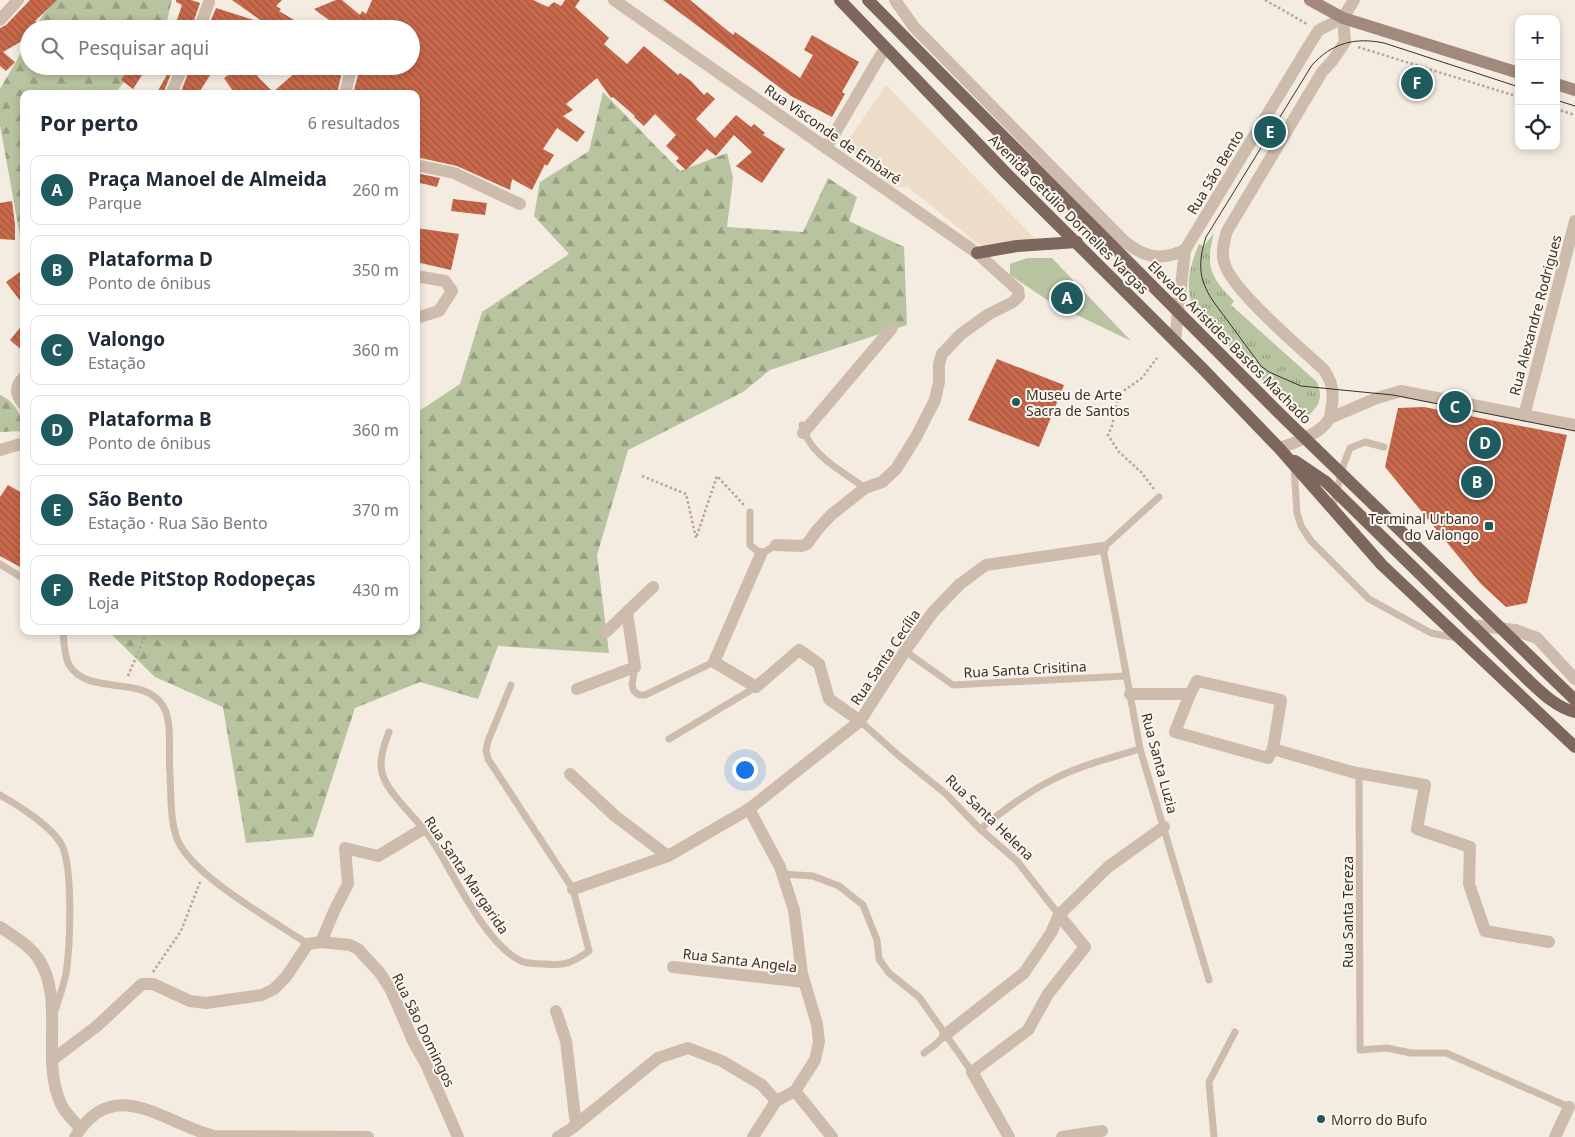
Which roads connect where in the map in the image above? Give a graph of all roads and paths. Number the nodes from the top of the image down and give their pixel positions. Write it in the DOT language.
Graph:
graph roads {
  1 [pos="18,0"];
  2 [pos="614,0"];
  3 [pos="840,0"];
  4 [pos="868,0"];
  5 [pos="895,0"];
  6 [pos="1265,0"];
  7 [pos="1310,0"];
  8 [pos="1354,0"];
  9 [pos="209,2"];
  10 [pos="1343,18"];
  11 [pos="0,20"];
  12 [pos="202,20"];
  13 [pos="1319,30"];
  14 [pos="1345,42"];
  15 [pos="885,48"];
  16 [pos="1515,72"];
  17 [pos="179,75"];
  18 [pos="350,75"];
  19 [pos="1560,85"];
  20 [pos="173,90"];
  21 [pos="346,90"];
  22 [pos="1575,90"];
  23 [pos="1515,96"];
  24 [pos="1560,110"];
  25 [pos="1575,115"];
  26 [pos="826,148"];
  27 [pos="420,165"];
  28 [pos="520,204"];
  29 [pos="1575,221"];
  30 [pos="1077,242"];
  31 [pos="1186,250"];
  32 [pos="977,254"];
  33 [pos="420,277"];
  34 [pos="420,317"];
  35 [pos="892,328"];
  36 [pos="1176,340"];
  37 [pos="1157,358"];
  38 [pos="20,382"];
  39 [pos="20,399"];
  40 [pos="1524,416"];
  41 [pos="1330,418"];
  42 [pos="1575,425"];
  43 [pos="802,429"];
  44 [pos="20,444"];
  45 [pos="1384,447"];
  46 [pos="0,450"];
  47 [pos="1280,450"];
  48 [pos="1294,467"];
  49 [pos="642,476"];
  50 [pos="865,488"];
  51 [pos="1336,492"];
  52 [pos="1159,497"];
  53 [pos="1332,510"];
  54 [pos="750,512"];
  55 [pos="776,545"];
  56 [pos="1102,548"];
  57 [pos="761,554"];
  58 [pos="0,564"];
  59 [pos="20,576"];
  60 [pos="653,587"];
  61 [pos="627,612"];
  62 [pos="1471,625"];
  63 [pos="606,632"];
  64 [pos="64,635"];
  65 [pos="145,635"];
  66 [pos="1461,639"];
  67 [pos="905,650"];
  68 [pos="714,662"];
  69 [pos="635,667"];
  70 [pos="1126,676"];
  71 [pos="1575,679"];
  72 [pos="511,685"];
  73 [pos="123,687"];
  74 [pos="756,687"];
  75 [pos="577,689"];
  76 [pos="1130,694"];
  77 [pos="1190,694"];
  78 [pos="1575,700"];
  79 [pos="1575,712"];
  80 [pos="860,721"];
  81 [pos="389,732"];
  82 [pos="669,739"];
  83 [pos="1575,747"];
  84 [pos="1140,749"];
  85 [pos="1273,749"];
  86 [pos="1360,773"];
  87 [pos="570,774"];
  88 [pos="0,795"];
  89 [pos="749,809"];
  90 [pos="1164,826"];
  91 [pos="423,829"];
  92 [pos="980,829"];
  93 [pos="668,856"];
  94 [pos="203,873"];
  95 [pos="782,874"];
  96 [pos="573,889"];
  97 [pos="1059,915"];
  98 [pos="0,926"];
  99 [pos="1549,942"];
  100 [pos="315,943"];
  101 [pos="673,967"];
  102 [pos="1209,980"];
  103 [pos="804,982"];
  104 [pos="142,984"];
  105 [pos="556,1011"];
  106 [pos="51,1023"];
  107 [pos="1234,1032"];
  108 [pos="945,1035"];
  109 [pos="924,1053"];
  110 [pos="52,1060"];
  111 [pos="972,1072"];
  112 [pos="795,1091"];
  113 [pos="776,1101"];
  114 [pos="1569,1108"];
  115 [pos="576,1125"];
  116 [pos="1102,1131"];
  117 [pos="77,1133"];
  118 [pos="253,1136"];
  119 [pos="368,1137"];
  120 [pos="458,1137"];
  121 [pos="558,1137"];
  122 [pos="753,1137"];
  123 [pos="832,1137"];
  124 [pos="1009,1137"];
  125 [pos="1062,1137"];
  126 [pos="1214,1137"];
  127 [pos="1555,1137"];
  1 -- 11 [label="street"];
  2 -- 26 [label="street, Rua Visconde de Embaré"];
  3 -- 15 [label="main road, Avenida Getúlio Dornelles Vargas"];
  4 -- 78 [label="main road, Elevado Aristides Bastos Machado, bridge"];
  5 -- 31 [label="street"];
  6 -- 13 [label="path"];
  7 -- 10 [label="main road"];
  8 -- 10 [label="street"];
  9 -- 12 [label="street"];
  10 -- 13 [label="street"];
  10 -- 14 [label="street"];
  10 -- 16 [label="main road"];
  13 -- 31 [label="street, Rua São Bento"];
  14 -- 23 [label="path"];
  14 -- 41 [label="street"];
  15 -- 26 [label="street"];
  15 -- 30 [label="main road, Avenida Getúlio Dornelles Vargas"];
  17 -- 20 [label="street"];
  18 -- 21 [label="street"];
  19 -- 22 [label="main road"];
  24 -- 25 [label="path"];
  26 -- 32 [label="street, Rua Visconde de Embaré"];
  27 -- 28 [label="street"];
  29 -- 40 [label="street, Rua Alexandre Rodrigues"];
  30 -- 32 [label="main road"];
  30 -- 36 [label="main road, Avenida Getúlio Dornelles Vargas"];
  31 -- 36 [label="street, Rua São Bento"];
  32 -- 50 [label="street, Rua Visconde de Embaré"];
  33 -- 34 [label="street"];
  35 -- 43 [label="street"];
  36 -- 47 [label="main road, Avenida Getúlio Dornelles Vargas"];
  37 -- 52 [label="path"];
  38 -- 39 [label="street"];
  40 -- 41 [label="street"];
  40 -- 42 [label="street"];
  41 -- 47 [label="street"];
  43 -- 50 [label="lane"];
  44 -- 46 [label="street"];
  45 -- 51 [label="lane"];
  47 -- 48 [label="main road"];
  47 -- 51 [label="main road"];
  48 -- 53 [label="main road"];
  48 -- 66 [label="lane"];
  49 -- 54 [label="path"];
  50 -- 55 [label="street"];
  51 -- 53 [label="lane"];
  51 -- 62 [label="main road"];
  52 -- 56 [label="lane"];
  53 -- 66 [label="main road"];
  54 -- 57 [label="lane"];
  55 -- 57 [label="lane"];
  56 -- 67 [label="street, Rua Santa Cecília"];
  56 -- 70 [label="lane, Rua Santa Luzia"];
  57 -- 68 [label="street"];
  58 -- 59 [label="lane"];
  60 -- 61 [label="street"];
  61 -- 63 [label="street"];
  61 -- 69 [label="street"];
  62 -- 71 [label="street"];
  62 -- 79 [label="main road"];
  64 -- 73 [label="lane, Rua São Domingos"];
  65 -- 73 [label="path"];
  66 -- 83 [label="main road"];
  67 -- 70 [label="lane, Rua Santa Crisitina"];
  67 -- 80 [label="street, Rua Santa Cecília"];
  68 -- 69 [label="lane"];
  68 -- 74 [label="street"];
  69 -- 75 [label="street"];
  70 -- 76 [label="lane, Rua Santa Luzia"];
  72 -- 96 [label="lane, Rua Santa Margarida"];
  73 -- 94 [label="lane, Rua São Domingos"];
  74 -- 80 [label="street"];
  74 -- 82 [label="lane"];
  76 -- 77 [label="street"];
  76 -- 84 [label="lane, Rua Santa Luzia"];
  77 -- 85 [label="street"];
  77 -- 85 [label="street"];
  80 -- 89 [label="street, Rua Santa Cecília"];
  80 -- 92 [label="lane, Rua Santa Helena"];
  81 -- 91 [label="lane, Rua Santa Margarida"];
  84 -- 90 [label="lane, Rua Santa Luzia"];
  84 -- 92 [label="lane"];
  85 -- 86 [label="street"];
  86 -- 99 [label="street"];
  86 -- 114 [label="lane, Rua Santa Tereza"];
  87 -- 93 [label="street"];
  88 -- 106 [label="lane"];
  89 -- 93 [label="street, Rua Santa Cecília"];
  89 -- 95 [label="street"];
  90 -- 97 [label="street"];
  90 -- 102 [label="lane, Rua Santa Luzia"];
  91 -- 96 [label="lane, Rua Santa Margarida"];
  91 -- 100 [label="street"];
  92 -- 97 [label="lane, Rua Santa Helena"];
  93 -- 96 [label="street, Rua Santa Cecília"];
  94 -- 100 [label="lane, Rua São Domingos"];
  94 -- 104 [label="path"];
  95 -- 103 [label="street"];
  95 -- 108 [label="lane"];
  97 -- 108 [label="street"];
  97 -- 111 [label="street, Rua Santa Helena"];
  98 -- 106 [label="street"];
  100 -- 104 [label="street"];
  100 -- 120 [label="street, Rua São Domingos"];
  101 -- 103 [label="street, Rua Santa Angela"];
  103 -- 112 [label="street"];
  104 -- 110 [label="street"];
  105 -- 115 [label="street"];
  106 -- 110 [label="street"];
  107 -- 126 [label="lane"];
  108 -- 109 [label="lane"];
  108 -- 111 [label="lane"];
  110 -- 117 [label="street"];
  111 -- 124 [label="street"];
  112 -- 113 [label="street"];
  112 -- 123 [label="street"];
  113 -- 115 [label="street"];
  113 -- 122 [label="street"];
  114 -- 127 [label="street"];
  115 -- 121 [label="street"];
  116 -- 125 [label="street"];
  117 -- 118 [label="street"];
  118 -- 119 [label="street"];
}
